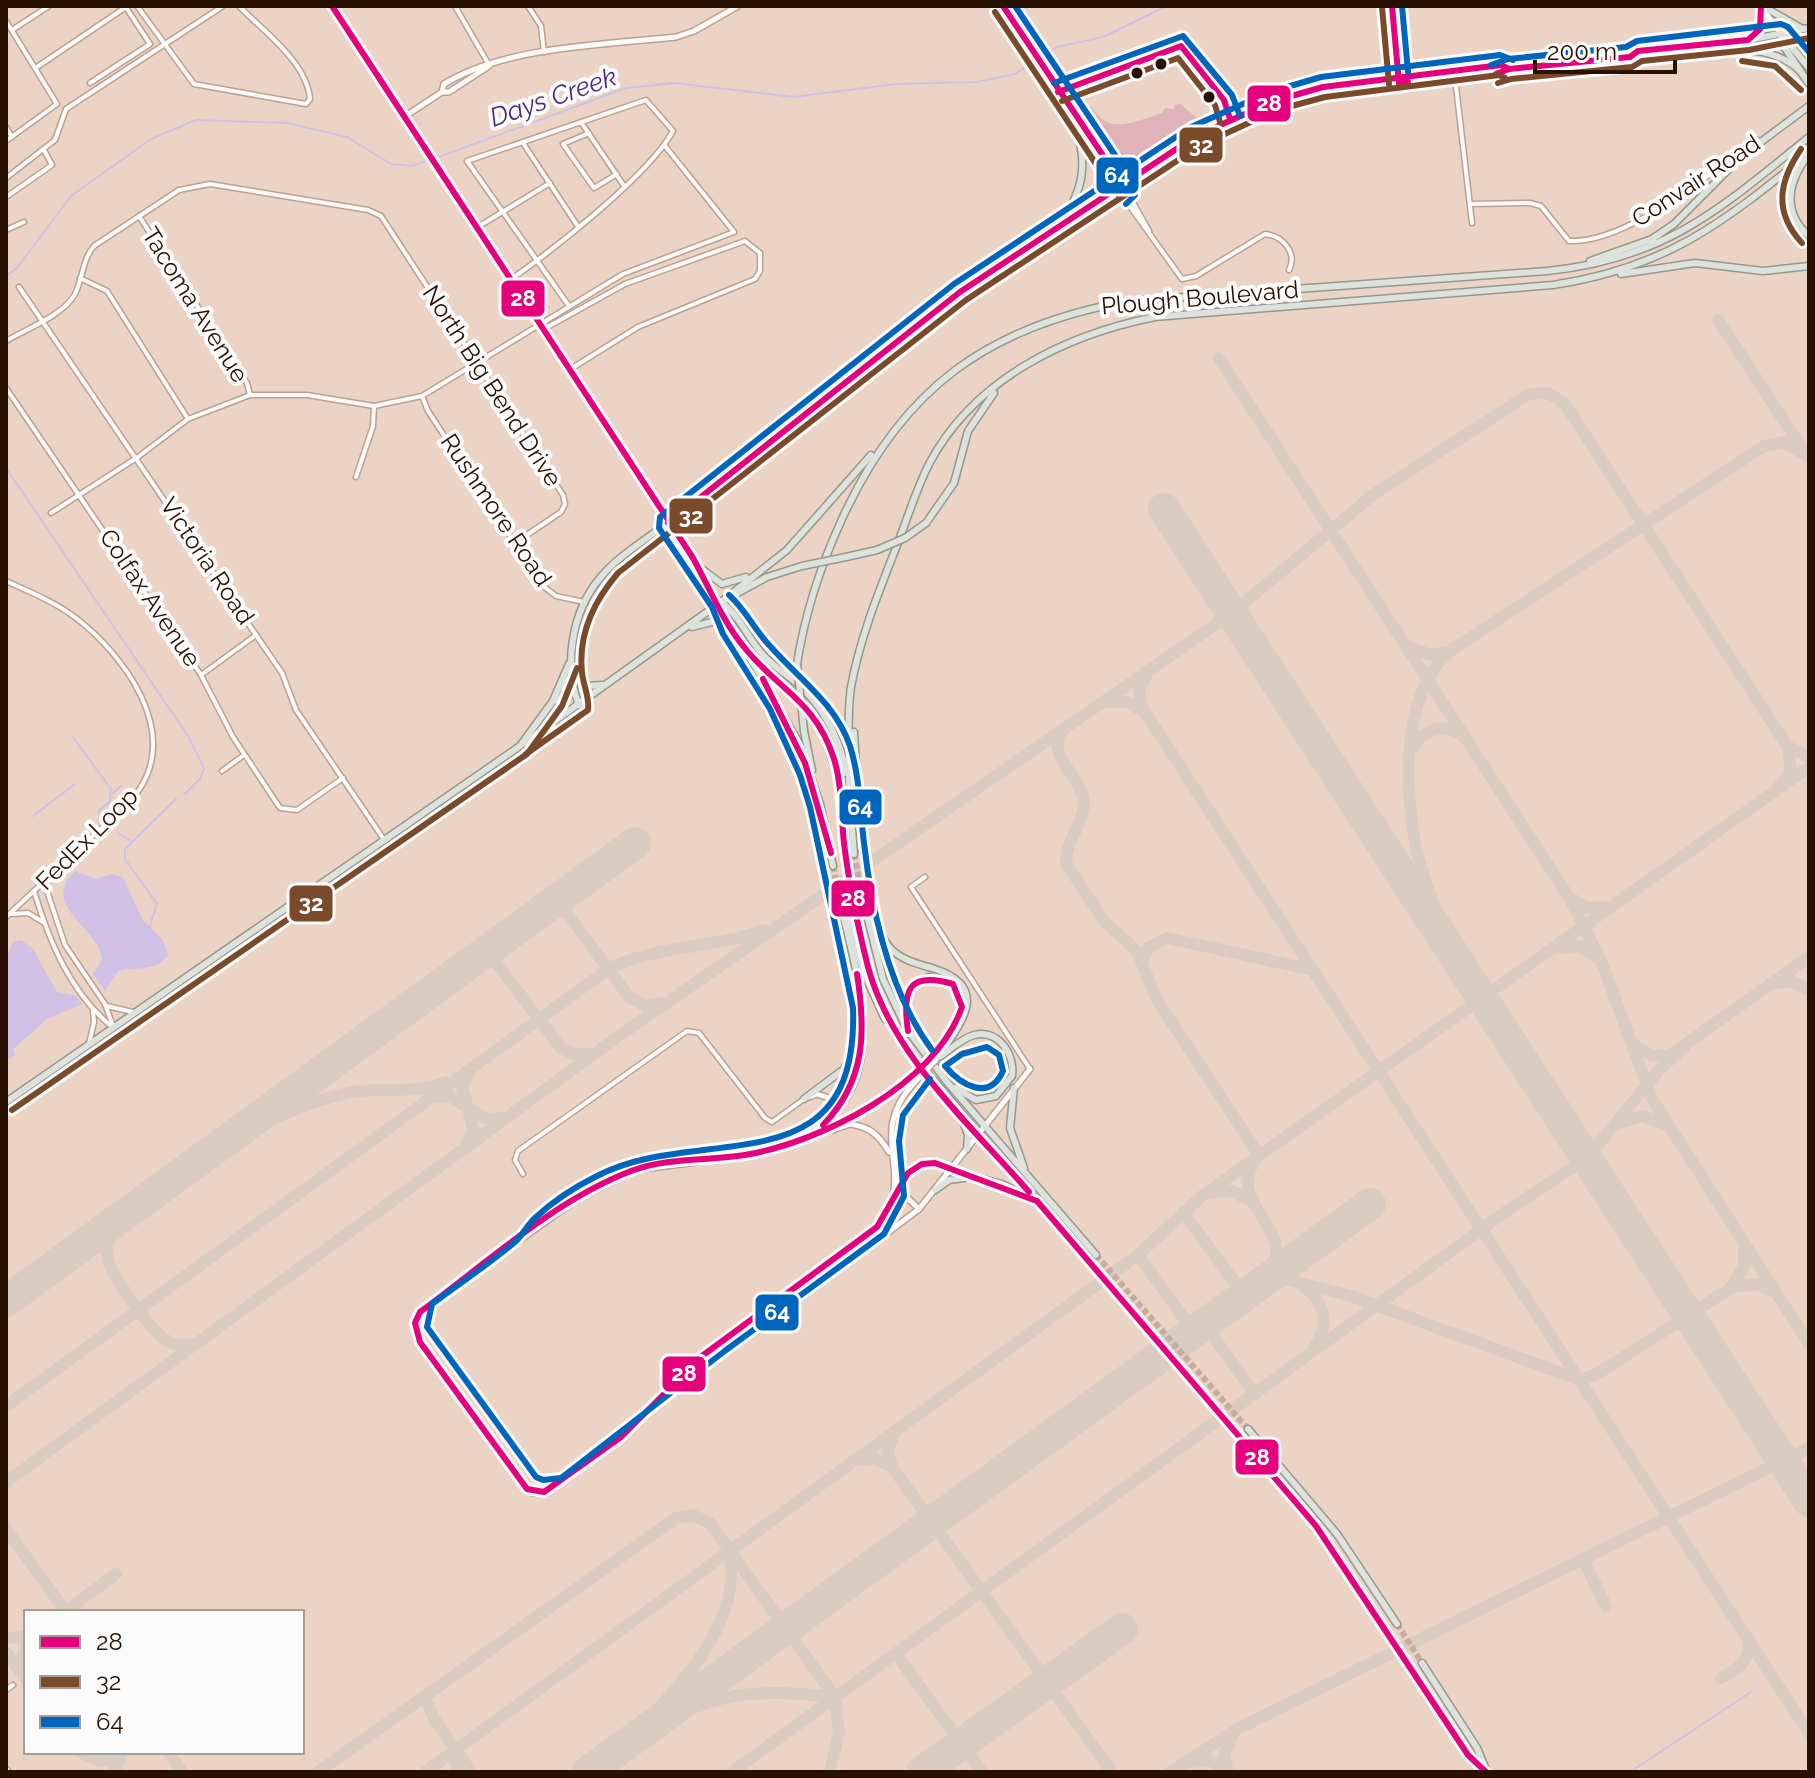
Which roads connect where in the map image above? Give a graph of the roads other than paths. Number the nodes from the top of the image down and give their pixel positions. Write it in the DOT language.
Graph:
graph roads {
  1 [pos="49,6"];
  2 [pos="137,6"];
  3 [pos="223,6"];
  4 [pos="239,6"];
  5 [pos="332,6"];
  6 [pos="455,6"];
  7 [pos="528,6"];
  8 [pos="738,6"];
  9 [pos="1003,6"];
  10 [pos="1392,6"];
  11 [pos="1761,6"];
  12 [pos="126,7"];
  13 [pos="7,23"];
  14 [pos="1807,29"];
  15 [pos="12,30"];
  16 [pos="1781,34"];
  17 [pos="1748,40"];
  18 [pos="1809,41"];
  19 [pos="1792,44"];
  20 [pos="163,45"];
  21 [pos="1783,45"];
  22 [pos="1682,47"];
  23 [pos="1752,49"];
  24 [pos="1809,50"];
  25 [pos="544,52"];
  26 [pos="1630,57"];
  27 [pos="1683,57"];
  28 [pos="489,65"];
  29 [pos="37,67"];
  30 [pos="1808,67"];
  31 [pos="1799,70"];
  32 [pos="1455,73"];
  33 [pos="1398,79"];
  34 [pos="90,83"];
  35 [pos="1809,84"];
  36 [pos="1809,106"];
  37 [pos="1070,109"];
  38 [pos="404,117"];
  39 [pos="1073,121"];
  40 [pos="581,122"];
  41 [pos="6,127"];
  42 [pos="589,133"];
  43 [pos="1767,135"];
  44 [pos="12,137"];
  45 [pos="1809,137"];
  46 [pos="1095,140"];
  47 [pos="6,141"];
  48 [pos="523,143"];
  49 [pos="1187,145"];
  50 [pos="665,146"];
  51 [pos="44,150"];
  52 [pos="1809,153"];
  53 [pos="1161,158"];
  54 [pos="617,174"];
  55 [pos="6,178"];
  56 [pos="550,183"];
  57 [pos="625,186"];
  58 [pos="1121,189"];
  59 [pos="6,197"];
  60 [pos="1470,204"];
  61 [pos="502,212"];
  62 [pos="139,216"];
  63 [pos="24,222"];
  64 [pos="1472,223"];
  65 [pos="577,226"];
  66 [pos="1058,226"];
  67 [pos="475,228"];
  68 [pos="6,230"];
  69 [pos="1809,236"];
  70 [pos="536,262"];
  71 [pos="1809,266"];
  72 [pos="1567,269"];
  73 [pos="1289,270"];
  74 [pos="80,278"];
  75 [pos="1602,278"];
  76 [pos="510,280"];
  77 [pos="19,287"];
  78 [pos="569,306"];
  79 [pos="41,320"];
  80 [pos="540,327"];
  81 [pos="6,341"];
  82 [pos="479,364"];
  83 [pos="568,370"];
  84 [pos="1000,384"];
  85 [pos="6,388"];
  86 [pos="250,395"];
  87 [pos="422,396"];
  88 [pos="374,406"];
  89 [pos="188,419"];
  90 [pos="881,444"];
  91 [pos="759,453"];
  92 [pos="138,457"];
  93 [pos="356,477"];
  94 [pos="80,494"];
  95 [pos="51,513"];
  96 [pos="668,523"];
  97 [pos="515,543"];
  98 [pos="770,564"];
  99 [pos="698,566"];
  100 [pos="6,581"];
  101 [pos="586,602"];
  102 [pos="721,602"];
  103 [pos="731,629"];
  104 [pos="681,631"];
  105 [pos="256,635"];
  106 [pos="742,645"];
  107 [pos="570,661"];
  108 [pos="201,675"];
  109 [pos="570,676"];
  110 [pos="608,684"];
  111 [pos="553,701"];
  112 [pos="579,705"];
  113 [pos="850,709"];
  114 [pos="520,746"];
  115 [pos="244,755"];
  116 [pos="222,771"];
  117 [pos="343,778"];
  118 [pos="849,796"];
  119 [pos="820,804"];
  120 [pos="385,841"];
  121 [pos="861,848"];
  122 [pos="854,854"];
  123 [pos="846,858"];
  124 [pos="833,866"];
  125 [pos="925,877"];
  126 [pos="44,882"];
  127 [pos="868,885"];
  128 [pos="34,891"];
  129 [pos="861,891"];
  130 [pos="853,893"];
  131 [pos="845,902"];
  132 [pos="842,910"];
  133 [pos="7,916"];
  134 [pos="44,923"];
  135 [pos="76,963"];
  136 [pos="66,970"];
  137 [pos="105,1004"];
  138 [pos="92,1008"];
  139 [pos="135,1012"];
  140 [pos="864,1025"];
  141 [pos="113,1027"];
  142 [pos="908,1031"];
  143 [pos="902,1043"];
  144 [pos="89,1044"];
  145 [pos="935,1061"];
  146 [pos="1030,1069"];
  147 [pos="911,1080"];
  148 [pos="947,1082"];
  149 [pos="1014,1088"];
  150 [pos="804,1099"];
  151 [pos="6,1102"];
  152 [pos="959,1111"];
  153 [pos="822,1126"];
  154 [pos="985,1126"];
  155 [pos="833,1129"];
  156 [pos="979,1133"];
  157 [pos="794,1144"];
  158 [pos="967,1149"];
  159 [pos="892,1156"];
  160 [pos="950,1171"];
  161 [pos="523,1174"];
  162 [pos="967,1178"];
  163 [pos="1034,1185"];
  164 [pos="897,1188"];
  165 [pos="935,1190"];
  166 [pos="1037,1201"];
  167 [pos="919,1209"];
  168 [pos="1096,1255"];
  169 [pos="1088,1262"];
  170 [pos="432,1304"];
  171 [pos="758,1330"];
  172 [pos="420,1342"];
  173 [pos="440,1370"];
  174 [pos="450,1383"];
  175 [pos="1248,1429"];
  176 [pos="1239,1437"];
  177 [pos="490,1438"];
  178 [pos="500,1451"];
  179 [pos="521,1479"];
  180 [pos="559,1483"];
  181 [pos="1397,1624"];
  182 [pos="1385,1629"];
  183 [pos="1422,1663"];
  184 [pos="1412,1669"];
  185 [pos="13,1685"];
  186 [pos="6,1690"];
  187 [pos="1486,1772"];
  1 -- 15 [label="street"];
  2 -- 20 [label="street"];
  3 -- 20 [label="street"];
  4 -- 20 [label="street"];
  5 -- 38 [label="main road"];
  6 -- 28 [label="street"];
  7 -- 25 [label="street"];
  8 -- 25 [label="main road"];
  9 -- 37 [label="main road"];
  10 -- 33 [label="main road"];
  11 -- 14 [label="main road"];
  11 -- 16 [label="main road"];
  11 -- 17 [label="main road"];
  12 -- 29 [label="street"];
  12 -- 34 [label="street"];
  13 -- 15 [label="street"];
  14 -- 16 [label="main road"];
  15 -- 29 [label="street"];
  16 -- 17 [label="main road"];
  16 -- 19 [label="main road"];
  16 -- 21 [label="main road"];
  17 -- 22 [label="main road"];
  18 -- 19 [label="street"];
  19 -- 21 [label="main road"];
  19 -- 30 [label="main road"];
  20 -- 51 [label="street"];
  21 -- 23 [label="main road"];
  21 -- 31 [label="main road"];
  22 -- 26 [label="main road"];
  22 -- 27 [label="street"];
  23 -- 27 [label="main road"];
  23 -- 31 [label="main road"];
  24 -- 30 [label="main road"];
  25 -- 28 [label="main road"];
  26 -- 27 [label="main road"];
  26 -- 32 [label="main road"];
  28 -- 38 [label="main road"];
  29 -- 44 [label="street"];
  31 -- 35 [label="main road"];
  32 -- 33 [label="main road"];
  32 -- 60 [label="street"];
  33 -- 49 [label="main road"];
  36 -- 43 [label="main road, Convair Road"];
  37 -- 39 [label="main road"];
  37 -- 46 [label="main road"];
  38 -- 67 [label="main road"];
  39 -- 58 [label="main road"];
  39 -- 66 [label="main road"];
  40 -- 42 [label="street"];
  40 -- 48 [label="street"];
  40 -- 50 [label="street"];
  41 -- 44 [label="street"];
  42 -- 54 [label="street"];
  42 -- 54 [label="street"];
  43 -- 60 [label="street, Convair Road"];
  43 -- 72 [label="main road"];
  44 -- 47 [label="street"];
  45 -- 72 [label="main road, Plough Boulevard"];
  46 -- 53 [label="main road"];
  46 -- 58 [label="main road"];
  48 -- 56 [label="street"];
  48 -- 61 [label="street"];
  49 -- 53 [label="main road"];
  49 -- 58 [label="main road"];
  50 -- 57 [label="street"];
  50 -- 78 [label="street"];
  51 -- 55 [label="street"];
  51 -- 59 [label="street"];
  52 -- 69 [label="main road"];
  52 -- 75 [label="main road, Plough Boulevard"];
  53 -- 58 [label="main road"];
  54 -- 57 [label="street"];
  56 -- 61 [label="street"];
  56 -- 65 [label="street"];
  57 -- 65 [label="street"];
  58 -- 66 [label="main road"];
  58 -- 73 [label="street"];
  58 -- 91 [label="main road"];
  60 -- 64 [label="street"];
  61 -- 67 [label="street"];
  61 -- 70 [label="street"];
  62 -- 74 [label="street"];
  62 -- 82 [label="street, North Big Bend Drive"];
  62 -- 86 [label="street, Tacoma Avenue"];
  63 -- 68 [label="street"];
  65 -- 70 [label="street"];
  66 -- 91 [label="main road"];
  67 -- 76 [label="main road"];
  70 -- 76 [label="street"];
  70 -- 78 [label="street"];
  71 -- 75 [label="main road"];
  72 -- 90 [label="main road, Plough Boulevard"];
  74 -- 79 [label="street"];
  74 -- 89 [label="street"];
  75 -- 84 [label="main road, Plough Boulevard"];
  76 -- 80 [label="main road"];
  77 -- 79 [label="street, Victoria Road"];
  78 -- 80 [label="street"];
  79 -- 81 [label="street"];
  79 -- 92 [label="street, Victoria Road"];
  80 -- 82 [label="street"];
  80 -- 83 [label="main road"];
  80 -- 83 [label="street"];
  82 -- 87 [label="street"];
  82 -- 97 [label="street, North Big Bend Drive"];
  83 -- 96 [label="main road"];
  84 -- 102 [label="main road, bridge"];
  84 -- 113 [label="main road, Plough Boulevard"];
  85 -- 94 [label="street, Colfax Avenue"];
  86 -- 88 [label="street"];
  86 -- 89 [label="street"];
  87 -- 88 [label="street"];
  87 -- 97 [label="street, Rushmore Road"];
  88 -- 93 [label="street"];
  89 -- 92 [label="street"];
  90 -- 98 [label="main road"];
  90 -- 119 [label="main road, Plough Boulevard, bridge"];
  91 -- 96 [label="main road"];
  92 -- 94 [label="street"];
  92 -- 105 [label="street, Victoria Road"];
  94 -- 95 [label="street"];
  94 -- 108 [label="street, Colfax Avenue"];
  96 -- 99 [label="main road"];
  96 -- 101 [label="main road"];
  97 -- 101 [label="street, Rushmore Road"];
  98 -- 99 [label="main road"];
  98 -- 102 [label="main road"];
  99 -- 102 [label="main road"];
  100 -- 126 [label="street, FedEx Loop"];
  101 -- 107 [label="main road"];
  102 -- 103 [label="main road"];
  102 -- 104 [label="main road"];
  102 -- 118 [label="main road"];
  103 -- 104 [label="main road"];
  103 -- 106 [label="main road"];
  104 -- 110 [label="main road"];
  105 -- 108 [label="street"];
  105 -- 117 [label="street, Victoria Road"];
  106 -- 119 [label="main road"];
  106 -- 123 [label="main road"];
  107 -- 109 [label="main road"];
  107 -- 110 [label="main road"];
  107 -- 111 [label="main road"];
  108 -- 115 [label="street, Colfax Avenue"];
  109 -- 111 [label="main road"];
  109 -- 112 [label="main road"];
  110 -- 112 [label="main road"];
  111 -- 114 [label="main road"];
  112 -- 114 [label="main road"];
  113 -- 118 [label="main road"];
  113 -- 121 [label="main road"];
  114 -- 120 [label="main road"];
  115 -- 116 [label="street"];
  115 -- 117 [label="street, Colfax Avenue"];
  117 -- 120 [label="street, Victoria Road"];
  118 -- 122 [label="main road"];
  119 -- 124 [label="main road"];
  120 -- 139 [label="main road"];
  125 -- 146 [label="street"];
  126 -- 128 [label="street, FedEx Loop"];
  126 -- 135 [label="street"];
  127 -- 145 [label="main road"];
  128 -- 133 [label="street, FedEx Loop"];
  128 -- 134 [label="street"];
  129 -- 142 [label="main road"];
  130 -- 143 [label="main road"];
  131 -- 143 [label="main road"];
  132 -- 140 [label="main road"];
  133 -- 134 [label="street"];
  134 -- 136 [label="street"];
  135 -- 136 [label="street"];
  135 -- 137 [label="street"];
  136 -- 138 [label="street"];
  137 -- 139 [label="street"];
  137 -- 141 [label="street"];
  138 -- 141 [label="street"];
  138 -- 144 [label="street"];
  139 -- 141 [label="main road"];
  140 -- 150 [label="main road"];
  140 -- 153 [label="main road"];
  141 -- 144 [label="main road"];
  142 -- 147 [label="main road, bridge"];
  142 -- 148 [label="main road"];
  143 -- 152 [label="main road"];
  144 -- 151 [label="main road"];
  145 -- 147 [label="main road, bridge"];
  145 -- 148 [label="main road"];
  146 -- 149 [label="main road"];
  147 -- 155 [label="main road"];
  147 -- 159 [label="main road"];
  148 -- 154 [label="main road"];
  149 -- 154 [label="main road"];
  149 -- 163 [label="main road"];
  150 -- 153 [label="main road"];
  150 -- 161 [label="street"];
  152 -- 156 [label="main road"];
  152 -- 158 [label="main road"];
  153 -- 157 [label="main road"];
  154 -- 156 [label="main road"];
  154 -- 163 [label="main road"];
  155 -- 157 [label="main road"];
  155 -- 159 [label="main road"];
  156 -- 158 [label="main road"];
  156 -- 166 [label="main road"];
  157 -- 170 [label="main road"];
  158 -- 160 [label="main road"];
  159 -- 164 [label="main road"];
  160 -- 162 [label="main road"];
  160 -- 164 [label="main road"];
  160 -- 165 [label="main road"];
  162 -- 165 [label="main road"];
  162 -- 166 [label="main road"];
  163 -- 168 [label="main road"];
  164 -- 167 [label="main road"];
  164 -- 180 [label="main road"];
  165 -- 167 [label="main road"];
  166 -- 169 [label="main road"];
  167 -- 171 [label="main road"];
  170 -- 172 [label="main road"];
  170 -- 180 [label="main road"];
  173 -- 174 [label="main road"];
  175 -- 181 [label="main road"];
  176 -- 182 [label="main road"];
  177 -- 178 [label="main road"];
  179 -- 180 [label="main road"];
  183 -- 187 [label="main road"];
  184 -- 187 [label="main road"];
  185 -- 186 [label="street"];
}
